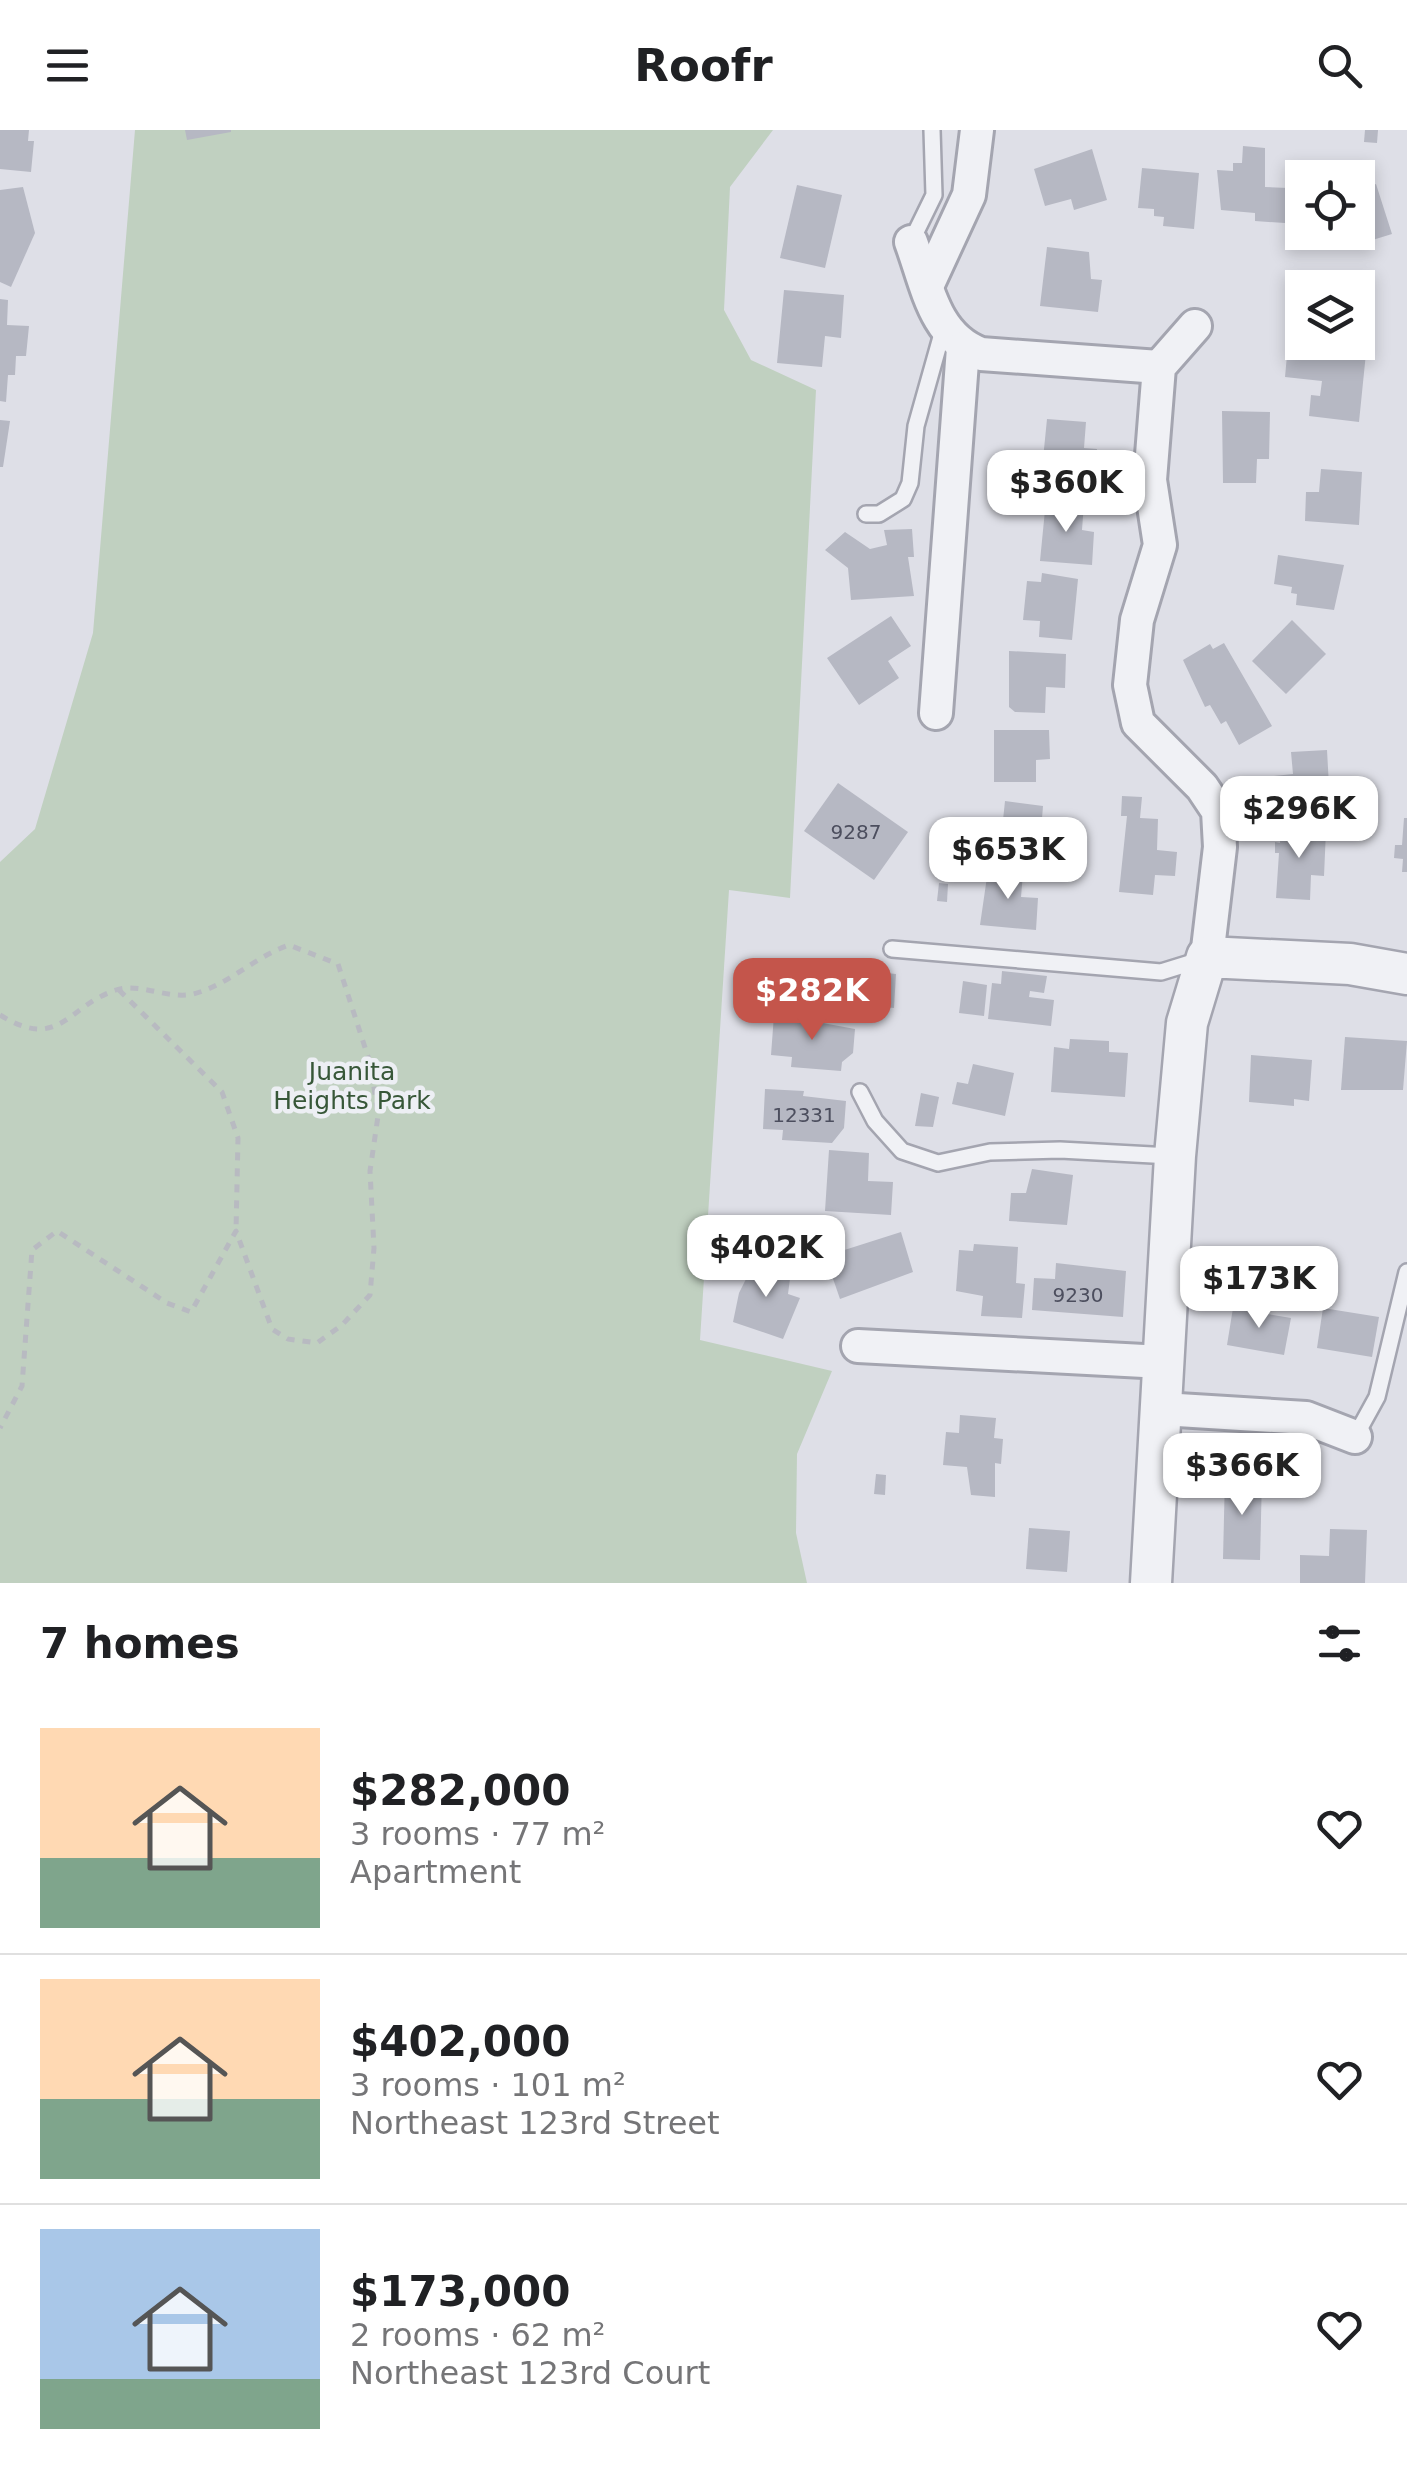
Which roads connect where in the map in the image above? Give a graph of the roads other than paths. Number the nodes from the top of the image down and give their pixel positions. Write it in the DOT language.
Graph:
graph roads {
  1 [pos="932,130"];
  2 [pos="977,130"];
  3 [pos="911,242"];
  4 [pos="927,286"];
  5 [pos="1196,326"];
  6 [pos="953,339"];
  7 [pos="1160,367"];
  8 [pos="866,514"];
  9 [pos="936,714"];
  10 [pos="892,949"];
  11 [pos="1207,958"];
  12 [pos="1407,974"];
  13 [pos="860,1092"];
  14 [pos="1176,1156"];
  15 [pos="1407,1272"];
  16 [pos="858,1346"];
  17 [pos="1164,1362"];
  18 [pos="1162,1409"];
  19 [pos="1355,1437"];
  20 [pos="1151,1583"];
  1 -- 3 [label="lane"];
  2 -- 4 [label="street"];
  3 -- 4 [label="street"];
  4 -- 6 [label="street"];
  5 -- 7 [label="street"];
  6 -- 7 [label="street"];
  6 -- 8 [label="lane"];
  6 -- 9 [label="street"];
  7 -- 11 [label="street"];
  10 -- 11 [label="lane"];
  11 -- 12 [label="street"];
  11 -- 14 [label="street"];
  13 -- 14 [label="lane"];
  14 -- 17 [label="street"];
  15 -- 19 [label="lane"];
  16 -- 17 [label="street"];
  17 -- 18 [label="street"];
  18 -- 19 [label="street"];
  18 -- 20 [label="street"];
}
